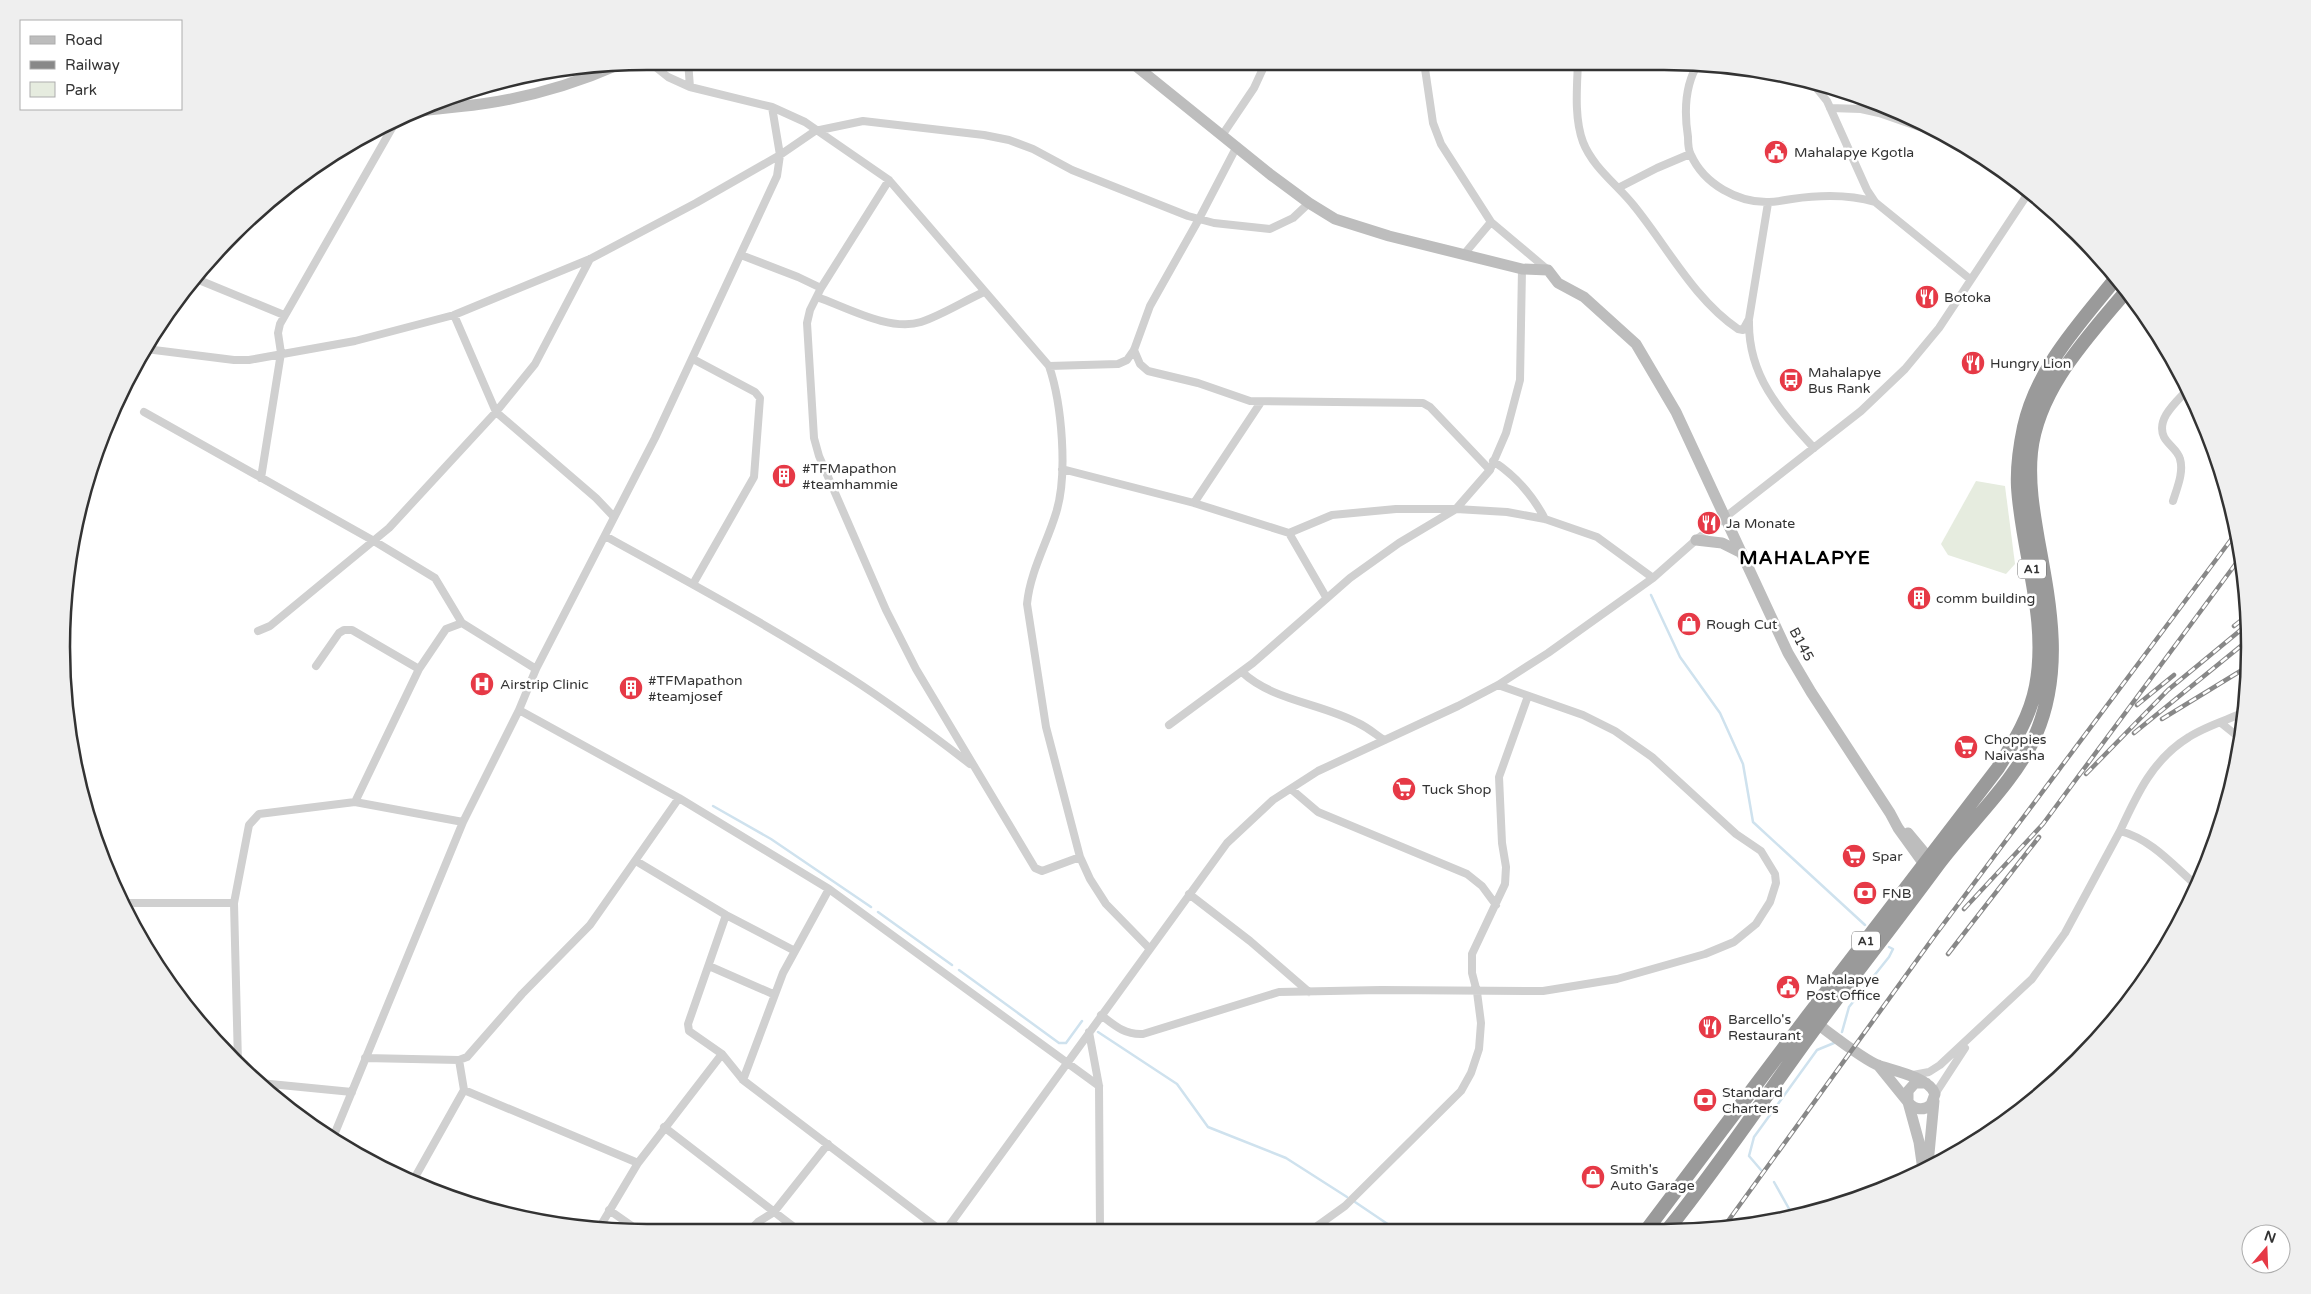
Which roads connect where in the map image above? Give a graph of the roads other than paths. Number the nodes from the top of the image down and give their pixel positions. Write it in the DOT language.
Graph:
graph roads {
  1 [pos="659,70"];
  2 [pos="689,70"];
  3 [pos="1141,70"];
  4 [pos="1262,70"];
  5 [pos="1425,70"];
  6 [pos="1578,70"];
  7 [pos="1694,71"];
  8 [pos="602,72"];
  9 [pos="690,87"];
  10 [pos="1818,92"];
  11 [pos="772,108"];
  12 [pos="1830,108"];
  13 [pos="440,109"];
  14 [pos="1894,118"];
  15 [pos="390,131"];
  16 [pos="815,131"];
  17 [pos="1223,134"];
  18 [pos="1237,146"];
  19 [pos="1690,154"];
  20 [pos="780,155"];
  21 [pos="889,180"];
  22 [pos="1618,188"];
  23 [pos="2025,197"];
  24 [pos="1768,202"];
  25 [pos="1876,202"];
  26 [pos="1309,203"];
  27 [pos="1199,219"];
  28 [pos="1491,222"];
  29 [pos="1465,254"];
  30 [pos="741,255"];
  31 [pos="590,259"];
  32 [pos="1522,269"];
  33 [pos="1548,270"];
  34 [pos="1970,280"];
  35 [pos="201,281"];
  36 [pos="2112,284"];
  37 [pos="821,288"];
  38 [pos="984,292"];
  39 [pos="817,296"];
  40 [pos="2122,296"];
  41 [pos="284,316"];
  42 [pos="454,316"];
  43 [pos="1750,319"];
  44 [pos="152,350"];
  45 [pos="1134,350"];
  46 [pos="281,353"];
  47 [pos="693,359"];
  48 [pos="1049,366"];
  49 [pos="2182,395"];
  50 [pos="1261,402"];
  51 [pos="144,412"];
  52 [pos="496,412"];
  53 [pos="1814,448"];
  54 [pos="1493,461"];
  55 [pos="1062,469"];
  56 [pos="1490,470"];
  57 [pos="261,478"];
  58 [pos="2173,501"];
  59 [pos="1194,503"];
  60 [pos="1456,509"];
  61 [pos="1726,516"];
  62 [pos="614,517"];
  63 [pos="1545,519"];
  64 [pos="1289,533"];
  65 [pos="605,536"];
  66 [pos="1696,540"];
  67 [pos="374,541"];
  68 [pos="1742,553"];
  69 [pos="1652,578"];
  70 [pos="693,584"];
  71 [pos="1326,597"];
  72 [pos="462,623"];
  73 [pos="258,631"];
  74 [pos="316,666"];
  75 [pos="419,668"];
  76 [pos="536,669"];
  77 [pos="1242,672"];
  78 [pos="1498,685"];
  79 [pos="1528,696"];
  80 [pos="519,710"];
  81 [pos="2237,715"];
  82 [pos="2221,722"];
  83 [pos="1169,725"];
  84 [pos="2234,733"];
  85 [pos="1384,740"];
  86 [pos="974,766"];
  87 [pos="1291,788"];
  88 [pos="679,798"];
  89 [pos="356,802"];
  90 [pos="463,822"];
  91 [pos="2120,831"];
  92 [pos="1080,857"];
  93 [pos="636,861"];
  94 [pos="1930,866"];
  95 [pos="2191,881"];
  96 [pos="829,889"];
  97 [pos="1189,894"];
  98 [pos="130,903"];
  99 [pos="234,903"];
  100 [pos="1496,905"];
  101 [pos="726,915"];
  102 [pos="1149,948"];
  103 [pos="795,952"];
  104 [pos="709,966"];
  105 [pos="1309,992"];
  106 [pos="1477,992"];
  107 [pos="773,994"];
  108 [pos="1101,1016"];
  109 [pos="1812,1020"];
  110 [pos="1982,1027"];
  111 [pos="1089,1032"];
  112 [pos="238,1054"];
  113 [pos="722,1054"];
  114 [pos="364,1058"];
  115 [pos="459,1060"];
  116 [pos="1066,1062"];
  117 [pos="1878,1065"];
  118 [pos="1908,1076"];
  119 [pos="743,1080"];
  120 [pos="1926,1083"];
  121 [pos="271,1084"];
  122 [pos="1099,1086"];
  123 [pos="464,1090"];
  124 [pos="352,1092"];
  125 [pos="1934,1097"];
  126 [pos="1908,1102"];
  127 [pos="664,1128"];
  128 [pos="335,1133"];
  129 [pos="828,1144"];
  130 [pos="1929,1159"];
  131 [pos="1922,1162"];
  132 [pos="638,1163"];
  133 [pos="416,1175"];
  134 [pos="609,1210"];
  135 [pos="774,1212"];
  136 [pos="602,1222"];
  137 [pos="951,1223"];
  138 [pos="628,1224"];
  139 [pos="756,1224"];
  140 [pos="790,1224"];
  141 [pos="932,1224"];
  142 [pos="1100,1224"];
  143 [pos="1320,1224"];
  144 [pos="1651,1224"];
  145 [pos="1672,1224"];
  1 -- 9 [label="street"];
  2 -- 9 [label="street"];
  3 -- 17 [label="main road"];
  4 -- 17 [label="street"];
  5 -- 28 [label="street"];
  6 -- 22 [label="street"];
  7 -- 19 [label="street"];
  8 -- 13 [label="main road"];
  9 -- 11 [label="street"];
  10 -- 12 [label="street"];
  11 -- 16 [label="street"];
  11 -- 20 [label="street"];
  12 -- 14 [label="street"];
  12 -- 25 [label="street"];
  15 -- 41 [label="street"];
  16 -- 20 [label="street"];
  16 -- 21 [label="street"];
  16 -- 27 [label="street"];
  17 -- 18 [label="main road"];
  18 -- 26 [label="main road"];
  18 -- 27 [label="street"];
  19 -- 22 [label="street"];
  19 -- 24 [label="street"];
  20 -- 30 [label="street"];
  20 -- 31 [label="street"];
  21 -- 37 [label="street"];
  21 -- 38 [label="street"];
  22 -- 43 [label="street"];
  23 -- 34 [label="street"];
  24 -- 25 [label="street"];
  24 -- 43 [label="street"];
  25 -- 34 [label="street"];
  26 -- 27 [label="street"];
  26 -- 29 [label="main road"];
  27 -- 45 [label="street"];
  28 -- 29 [label="street"];
  28 -- 33 [label="street"];
  29 -- 32 [label="main road"];
  30 -- 37 [label="street"];
  30 -- 47 [label="street"];
  31 -- 42 [label="street"];
  31 -- 52 [label="street"];
  32 -- 33 [label="main road"];
  32 -- 54 [label="street"];
  33 -- 61 [label="main road, B145 / B145"];
  34 -- 53 [label="street"];
  35 -- 41 [label="street"];
  36 -- 94 [label="highway, A1"];
  37 -- 39 [label="street"];
  38 -- 39 [label="street"];
  38 -- 48 [label="street"];
  39 -- 86 [label="street"];
  40 -- 94 [label="highway, A1"];
  41 -- 46 [label="street"];
  42 -- 46 [label="street"];
  42 -- 52 [label="street"];
  43 -- 53 [label="street"];
  44 -- 46 [label="street"];
  45 -- 48 [label="street"];
  45 -- 50 [label="street"];
  46 -- 57 [label="street"];
  47 -- 62 [label="street"];
  47 -- 70 [label="street"];
  48 -- 55 [label="street"];
  49 -- 58 [label="street"];
  50 -- 56 [label="street"];
  50 -- 59 [label="street"];
  51 -- 57 [label="street"];
  52 -- 62 [label="street"];
  52 -- 67 [label="street"];
  53 -- 61 [label="street"];
  54 -- 56 [label="street"];
  54 -- 63 [label="street"];
  55 -- 59 [label="street"];
  55 -- 92 [label="street"];
  56 -- 60 [label="street"];
  57 -- 67 [label="street"];
  59 -- 64 [label="street"];
  60 -- 63 [label="street"];
  60 -- 64 [label="street"];
  60 -- 71 [label="street"];
  61 -- 66 [label="street"];
  61 -- 68 [label="main road, B145 / B145"];
  62 -- 65 [label="street"];
  63 -- 69 [label="street"];
  64 -- 71 [label="street"];
  65 -- 70 [label="street"];
  65 -- 76 [label="street"];
  66 -- 68 [label="main road"];
  66 -- 69 [label="street"];
  67 -- 72 [label="street"];
  67 -- 73 [label="street"];
  68 -- 94 [label="main road, B145 / B145"];
  69 -- 78 [label="street"];
  70 -- 86 [label="street"];
  71 -- 77 [label="street"];
  72 -- 75 [label="street"];
  72 -- 76 [label="street"];
  74 -- 75 [label="street"];
  75 -- 89 [label="street"];
  76 -- 80 [label="street"];
  77 -- 83 [label="street"];
  77 -- 85 [label="street"];
  78 -- 79 [label="street"];
  78 -- 85 [label="street"];
  79 -- 100 [label="street"];
  79 -- 106 [label="street"];
  80 -- 88 [label="street"];
  80 -- 90 [label="street"];
  81 -- 82 [label="street"];
  82 -- 84 [label="street"];
  82 -- 91 [label="street"];
  85 -- 87 [label="street"];
  86 -- 92 [label="street"];
  87 -- 97 [label="street"];
  87 -- 100 [label="street"];
  88 -- 93 [label="street"];
  88 -- 96 [label="street"];
  89 -- 90 [label="street"];
  89 -- 99 [label="street"];
  90 -- 114 [label="street"];
  91 -- 95 [label="street"];
  91 -- 110 [label="street"];
  92 -- 102 [label="street"];
  93 -- 101 [label="street"];
  93 -- 115 [label="street"];
  94 -- 109 [label="highway, A1"];
  96 -- 103 [label="street"];
  96 -- 116 [label="street"];
  97 -- 102 [label="street"];
  97 -- 105 [label="street"];
  98 -- 99 [label="street"];
  99 -- 112 [label="street"];
  100 -- 106 [label="street"];
  101 -- 103 [label="street"];
  101 -- 104 [label="street"];
  102 -- 108 [label="street"];
  103 -- 107 [label="street"];
  104 -- 107 [label="street"];
  104 -- 113 [label="street"];
  105 -- 106 [label="street"];
  105 -- 108 [label="street"];
  106 -- 143 [label="street"];
  107 -- 119 [label="street"];
  108 -- 111 [label="street"];
  109 -- 117 [label="main road"];
  109 -- 144 [label="highway, A1"];
  109 -- 145 [label="highway, A1"];
  110 -- 118 [label="street"];
  110 -- 125 [label="street"];
  111 -- 116 [label="street"];
  111 -- 122 [label="street"];
  113 -- 119 [label="street"];
  113 -- 127 [label="street"];
  114 -- 115 [label="street"];
  114 -- 124 [label="street"];
  115 -- 123 [label="street"];
  116 -- 122 [label="street"];
  116 -- 137 [label="street"];
  117 -- 118 [label="main road"];
  117 -- 126 [label="main road"];
  118 -- 120 [label="main road"];
  119 -- 129 [label="street"];
  120 -- 125 [label="main road"];
  120 -- 126 [label="main road"];
  121 -- 124 [label="street"];
  122 -- 142 [label="street"];
  123 -- 132 [label="street"];
  123 -- 133 [label="street"];
  124 -- 128 [label="street"];
  125 -- 126 [label="main road"];
  125 -- 130 [label="main road"];
  126 -- 131 [label="main road"];
  127 -- 132 [label="street"];
  127 -- 135 [label="street"];
  129 -- 135 [label="street"];
  129 -- 141 [label="street"];
  132 -- 134 [label="street"];
  134 -- 136 [label="street"];
  134 -- 138 [label="street"];
  135 -- 139 [label="street"];
  135 -- 140 [label="street"];
}
